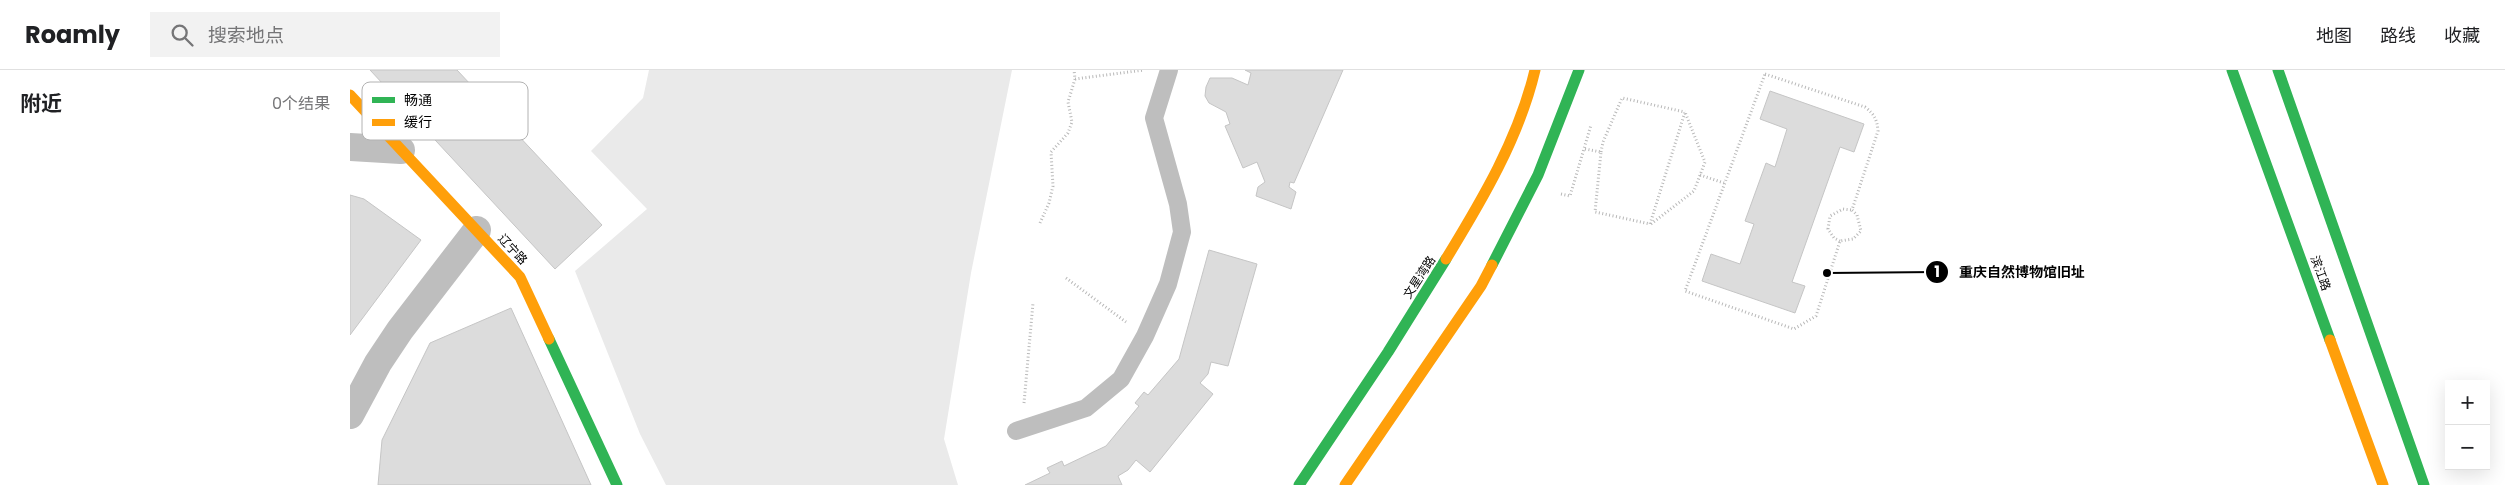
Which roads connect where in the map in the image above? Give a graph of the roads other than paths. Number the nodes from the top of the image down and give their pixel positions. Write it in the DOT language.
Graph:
graph roads {
  1 [pos="1169,70"];
  2 [pos="1535,70"];
  3 [pos="1579,70"];
  4 [pos="2232,70"];
  5 [pos="2278,70"];
  6 [pos="350,95"];
  7 [pos="362,108"];
  8 [pos="393,140"];
  9 [pos="350,148"];
  10 [pos="402,150"];
  11 [pos="477,230"];
  12 [pos="350,415"];
  13 [pos="1016,432"];
  14 [pos="617,485"];
  15 [pos="1299,485"];
  16 [pos="1345,485"];
  17 [pos="2383,485"];
  18 [pos="2424,485"];
  1 -- 13 [label="lane"];
  2 -- 15 [label="main road, 文星湾路"];
  3 -- 16 [label="main road"];
  4 -- 17 [label="main road, 滨江路"];
  5 -- 18 [label="main road"];
  6 -- 7 [label="main road, 辽宁路"];
  8 -- 10 [label="main road, 辽宁路"];
  9 -- 10 [label="street"];
  10 -- 11 [label="main road, 辽宁路"];
  11 -- 12 [label="street"];
  11 -- 14 [label="main road, 辽宁路"];
}
